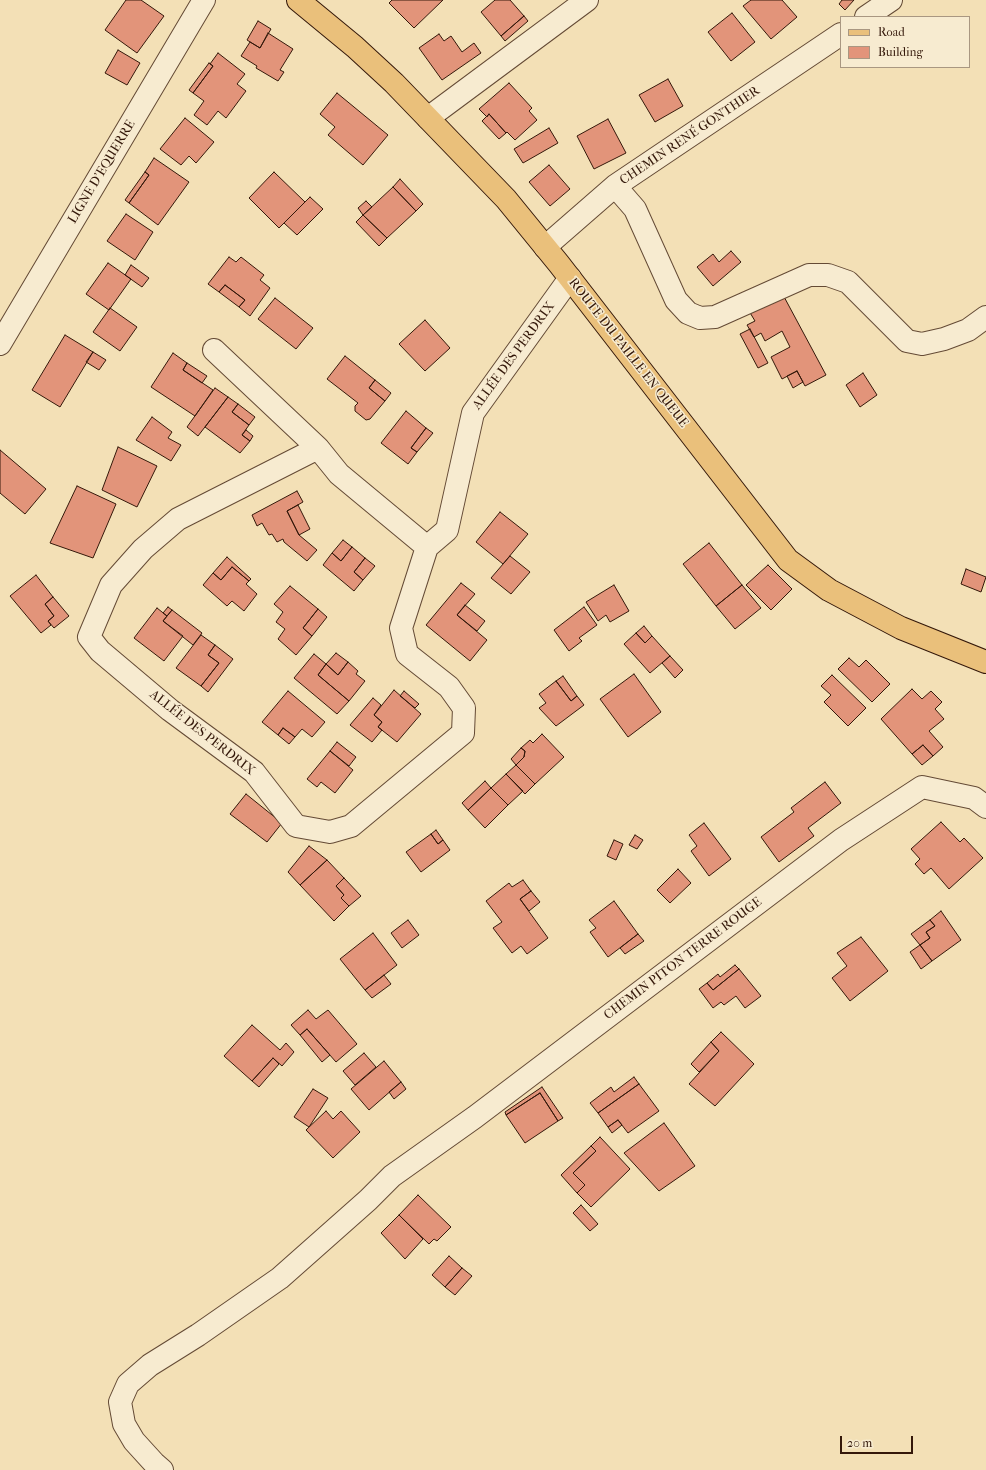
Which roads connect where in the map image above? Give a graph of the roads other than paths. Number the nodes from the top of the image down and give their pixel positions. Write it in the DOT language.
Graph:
graph roads {
  1 [pos="204,0"];
  2 [pos="298,0"];
  3 [pos="587,0"];
  4 [pos="891,0"];
  5 [pos="867,16"];
  6 [pos="840,35"];
  7 [pos="428,118"];
  8 [pos="615,186"];
  9 [pos="545,247"];
  10 [pos="570,278"];
  11 [pos="986,317"];
  12 [pos="0,344"];
  13 [pos="214,350"];
  14 [pos="318,448"];
  15 [pos="427,547"];
  16 [pos="986,662"];
  17 [pos="986,807"];
  18 [pos="162,1470"];
  1 -- 12 [label="street, LIGNE D'EQUERRE"];
  2 -- 7 [label="main road, ROUTE DU PAILLE EN QUEUE"];
  3 -- 7 [label="street"];
  4 -- 5 [label="street"];
  6 -- 8 [label="street, CHEMIN RENÉ GONTHIER"];
  7 -- 9 [label="main road, ROUTE DU PAILLE EN QUEUE"];
  8 -- 9 [label="street, CHEMIN RENÉ GONTHIER"];
  8 -- 11 [label="street"];
  9 -- 10 [label="main road, ROUTE DU PAILLE EN QUEUE"];
  10 -- 15 [label="street, ALLÉE DES PERDRIX"];
  10 -- 16 [label="main road, ROUTE DU PAILLE EN QUEUE"];
  13 -- 14 [label="street"];
  14 -- 15 [label="street"];
  14 -- 15 [label="street, ALLÉE DES PERDRIX"];
  17 -- 18 [label="street, CHEMIN PITON TERRE ROUGE"];
}
